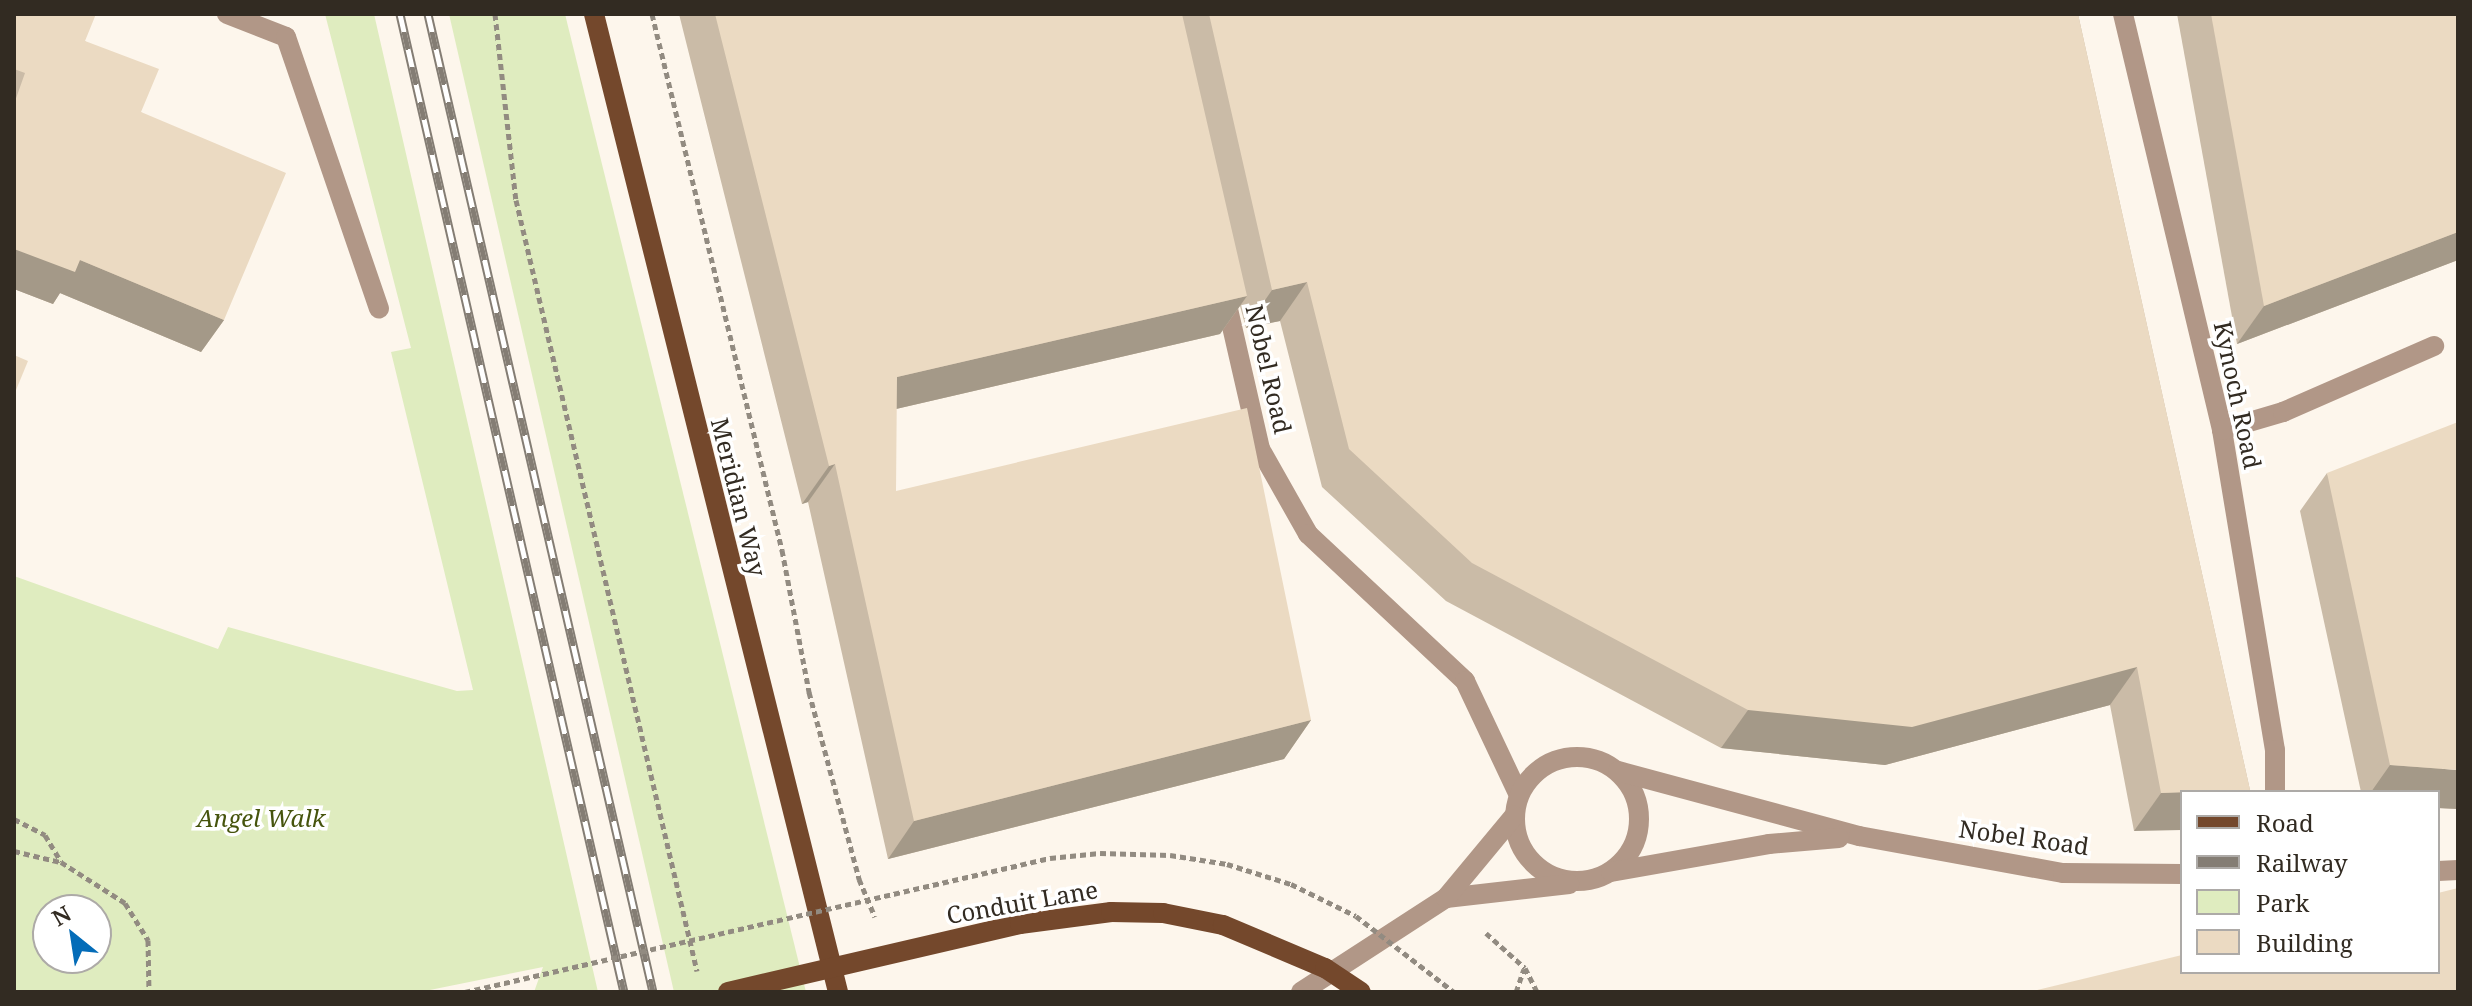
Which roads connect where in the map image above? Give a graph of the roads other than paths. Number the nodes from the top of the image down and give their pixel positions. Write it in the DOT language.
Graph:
graph roads {
  1 [pos="227,14"];
  2 [pos="594,14"];
  3 [pos="2123,14"];
  4 [pos="1219,271"];
  5 [pos="379,308"];
  6 [pos="2434,346"];
  7 [pos="2222,430"];
  8 [pos="1618,771"];
  9 [pos="2275,790"];
  10 [pos="1519,795"];
  11 [pos="1514,816"];
  12 [pos="1859,836"];
  13 [pos="1611,872"];
  14 [pos="2180,874"];
  15 [pos="1583,882"];
  16 [pos="1446,898"];
  17 [pos="728,992"];
  18 [pos="838,992"];
  19 [pos="1301,992"];
  20 [pos="1361,992"];
  1 -- 5 [label="street"];
  2 -- 18 [label="main road, Meridian Way"];
  3 -- 7 [label="street, Kynoch Road"];
  4 -- 10 [label="street, Nobel Road"];
  6 -- 7 [label="street"];
  7 -- 9 [label="street, Kynoch Road"];
  8 -- 10 [label="street, Nobel Road"];
  8 -- 12 [label="street, Nobel Road"];
  8 -- 13 [label="street"];
  10 -- 11 [label="street, Nobel Road"];
  11 -- 15 [label="street"];
  11 -- 16 [label="street, Nobel Road"];
  12 -- 13 [label="street, Nobel Road"];
  12 -- 14 [label="street, Nobel Road"];
  13 -- 15 [label="street, Nobel Road"];
  15 -- 16 [label="street, Nobel Road"];
  16 -- 19 [label="street, Nobel Road"];
  17 -- 20 [label="main road, Conduit Lane, bridge"];
}
